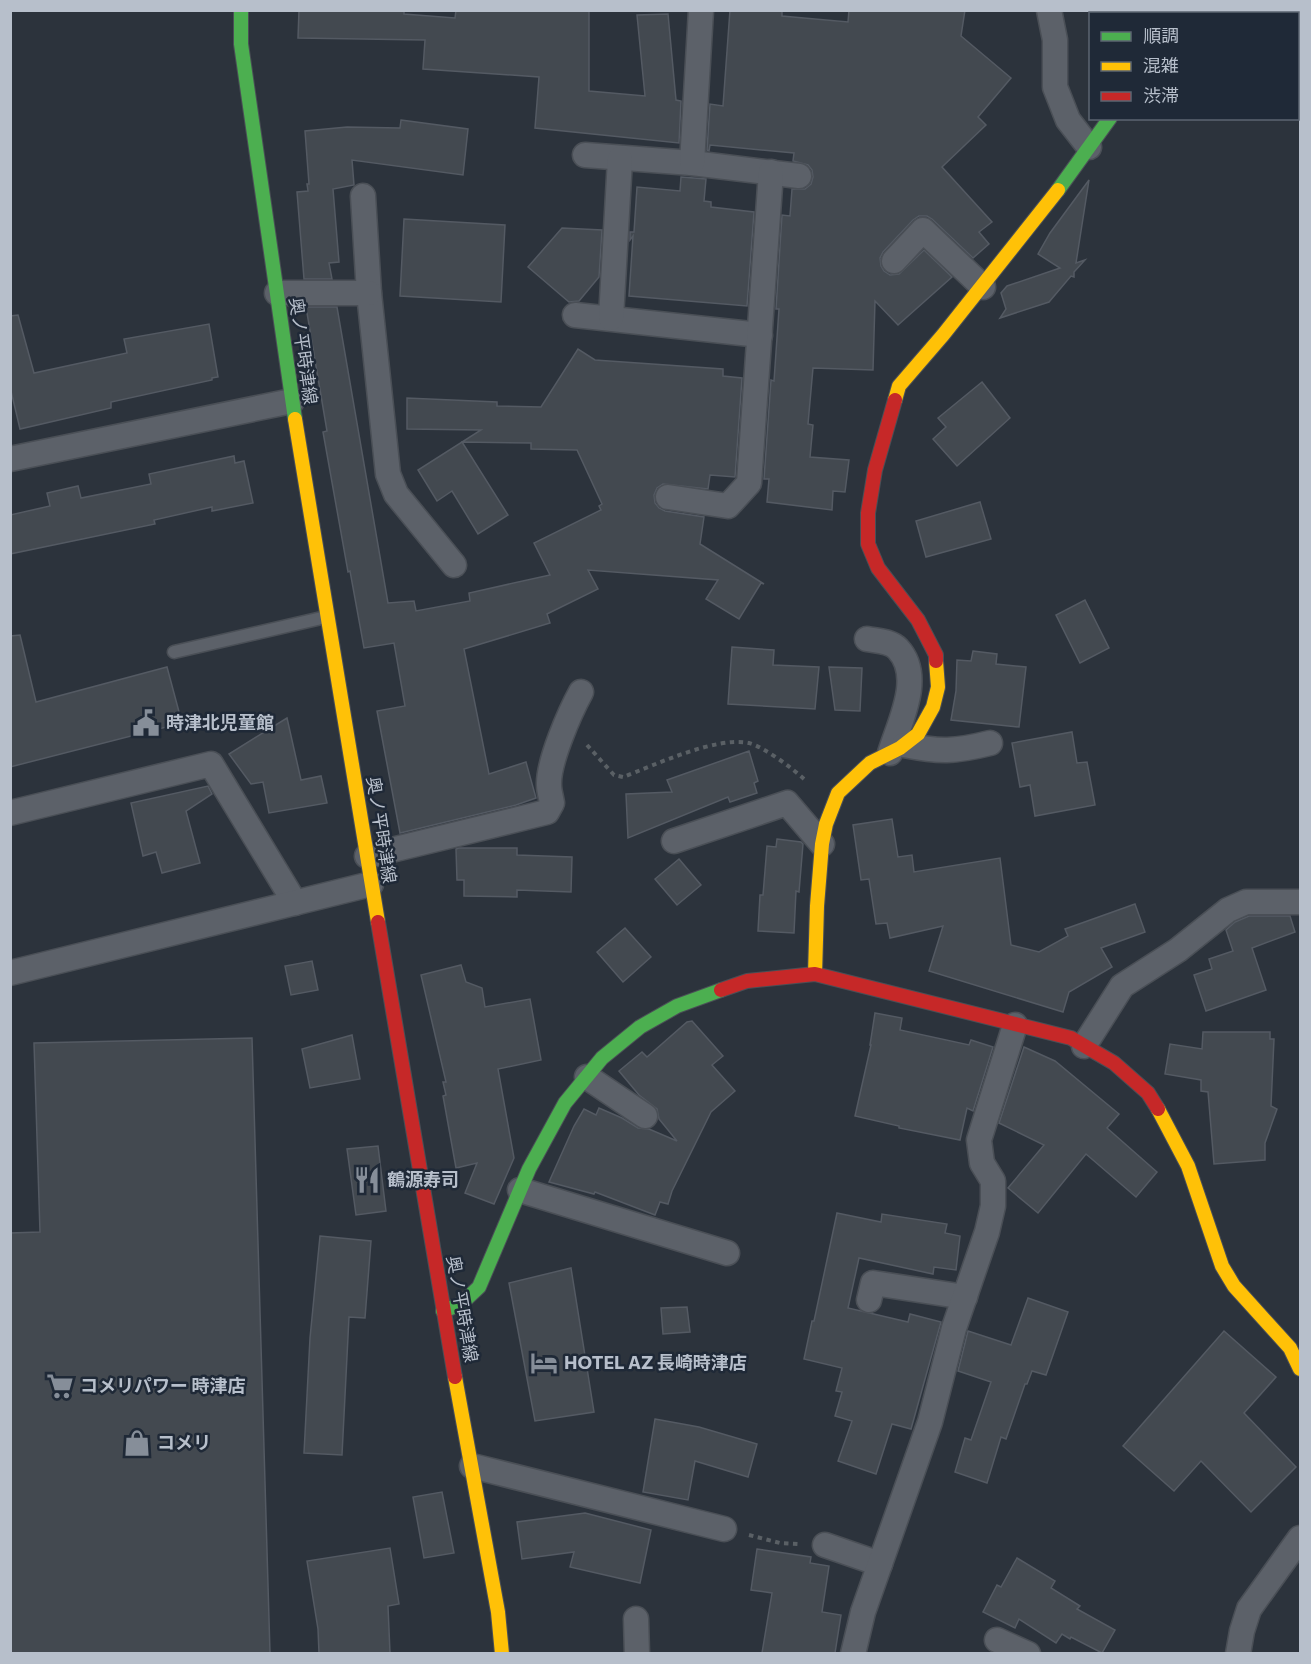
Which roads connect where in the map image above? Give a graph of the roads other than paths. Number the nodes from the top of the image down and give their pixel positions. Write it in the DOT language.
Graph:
graph roads {
  1 [pos="241,10"];
  2 [pos="701,10"];
  3 [pos="1049,10"];
  4 [pos="1109,120"];
  5 [pos="1089,147"];
  6 [pos="585,155"];
  7 [pos="620,159"];
  8 [pos="692,163"];
  9 [pos="771,172"];
  10 [pos="799,176"];
  11 [pos="363,196"];
  12 [pos="894,261"];
  13 [pos="983,286"];
  14 [pos="277,293"];
  15 [pos="369,293"];
  16 [pos="575,315"];
  17 [pos="611,318"];
  18 [pos="760,335"];
  19 [pos="292,400"];
  20 [pos="10,459"];
  21 [pos="668,497"];
  22 [pos="454,565"];
  23 [pos="327,617"];
  24 [pos="867,639"];
  25 [pos="174,652"];
  26 [pos="581,692"];
  27 [pos="990,743"];
  28 [pos="897,749"];
  29 [pos="10,813"];
  30 [pos="674,841"];
  31 [pos="822,844"];
  32 [pos="367,856"];
  33 [pos="372,884"];
  34 [pos="1300,902"];
  35 [pos="295,903"];
  36 [pos="10,973"];
  37 [pos="815,974"];
  38 [pos="1015,1025"];
  39 [pos="1084,1046"];
  40 [pos="587,1077"];
  41 [pos="645,1116"];
  42 [pos="520,1190"];
  43 [pos="728,1253"];
  44 [pos="965,1297"];
  45 [pos="869,1300"];
  46 [pos="444,1311"];
  47 [pos="1300,1369"];
  48 [pos="472,1467"];
  49 [pos="724,1529"];
  50 [pos="1300,1538"];
  51 [pos="825,1545"];
  52 [pos="880,1564"];
  53 [pos="636,1619"];
  54 [pos="997,1641"];
  55 [pos="502,1653"];
  56 [pos="637,1653"];
  57 [pos="853,1653"];
  58 [pos="1028,1653"];
  59 [pos="1238,1653"];
  1 -- 14 [label="street, 奥ノ平時津線"];
  2 -- 8 [label="street"];
  3 -- 5 [label="street"];
  4 -- 5 [label="street"];
  5 -- 13 [label="street"];
  6 -- 7 [label="street"];
  7 -- 8 [label="street"];
  7 -- 17 [label="street"];
  8 -- 9 [label="street"];
  9 -- 10 [label="street"];
  9 -- 18 [label="street"];
  11 -- 15 [label="street"];
  12 -- 13 [label="street"];
  13 -- 28 [label="street"];
  14 -- 15 [label="street"];
  14 -- 19 [label="street, 奥ノ平時津線"];
  15 -- 22 [label="street"];
  16 -- 17 [label="street"];
  17 -- 18 [label="street"];
  18 -- 21 [label="street"];
  19 -- 20 [label="street"];
  19 -- 23 [label="street, 奥ノ平時津線"];
  23 -- 25 [label="lane"];
  23 -- 32 [label="street, 奥ノ平時津線"];
  24 -- 28 [label="street"];
  26 -- 32 [label="street"];
  27 -- 28 [label="street"];
  28 -- 31 [label="street"];
  29 -- 35 [label="street"];
  30 -- 31 [label="street"];
  31 -- 37 [label="street"];
  32 -- 33 [label="street, 奥ノ平時津線"];
  33 -- 35 [label="street"];
  33 -- 46 [label="street, 奥ノ平時津線"];
  34 -- 39 [label="street"];
  35 -- 36 [label="street"];
  37 -- 38 [label="street"];
  37 -- 40 [label="street"];
  38 -- 39 [label="street"];
  38 -- 44 [label="street"];
  39 -- 47 [label="street"];
  40 -- 41 [label="street"];
  40 -- 42 [label="street"];
  42 -- 43 [label="street"];
  42 -- 46 [label="street"];
  44 -- 45 [label="street"];
  44 -- 52 [label="street"];
  46 -- 48 [label="street, 奥ノ平時津線"];
  48 -- 49 [label="street"];
  48 -- 55 [label="street, 奥ノ平時津線"];
  50 -- 59 [label="street"];
  51 -- 52 [label="street"];
  52 -- 57 [label="street"];
  53 -- 56 [label="street"];
  54 -- 58 [label="street"];
}
